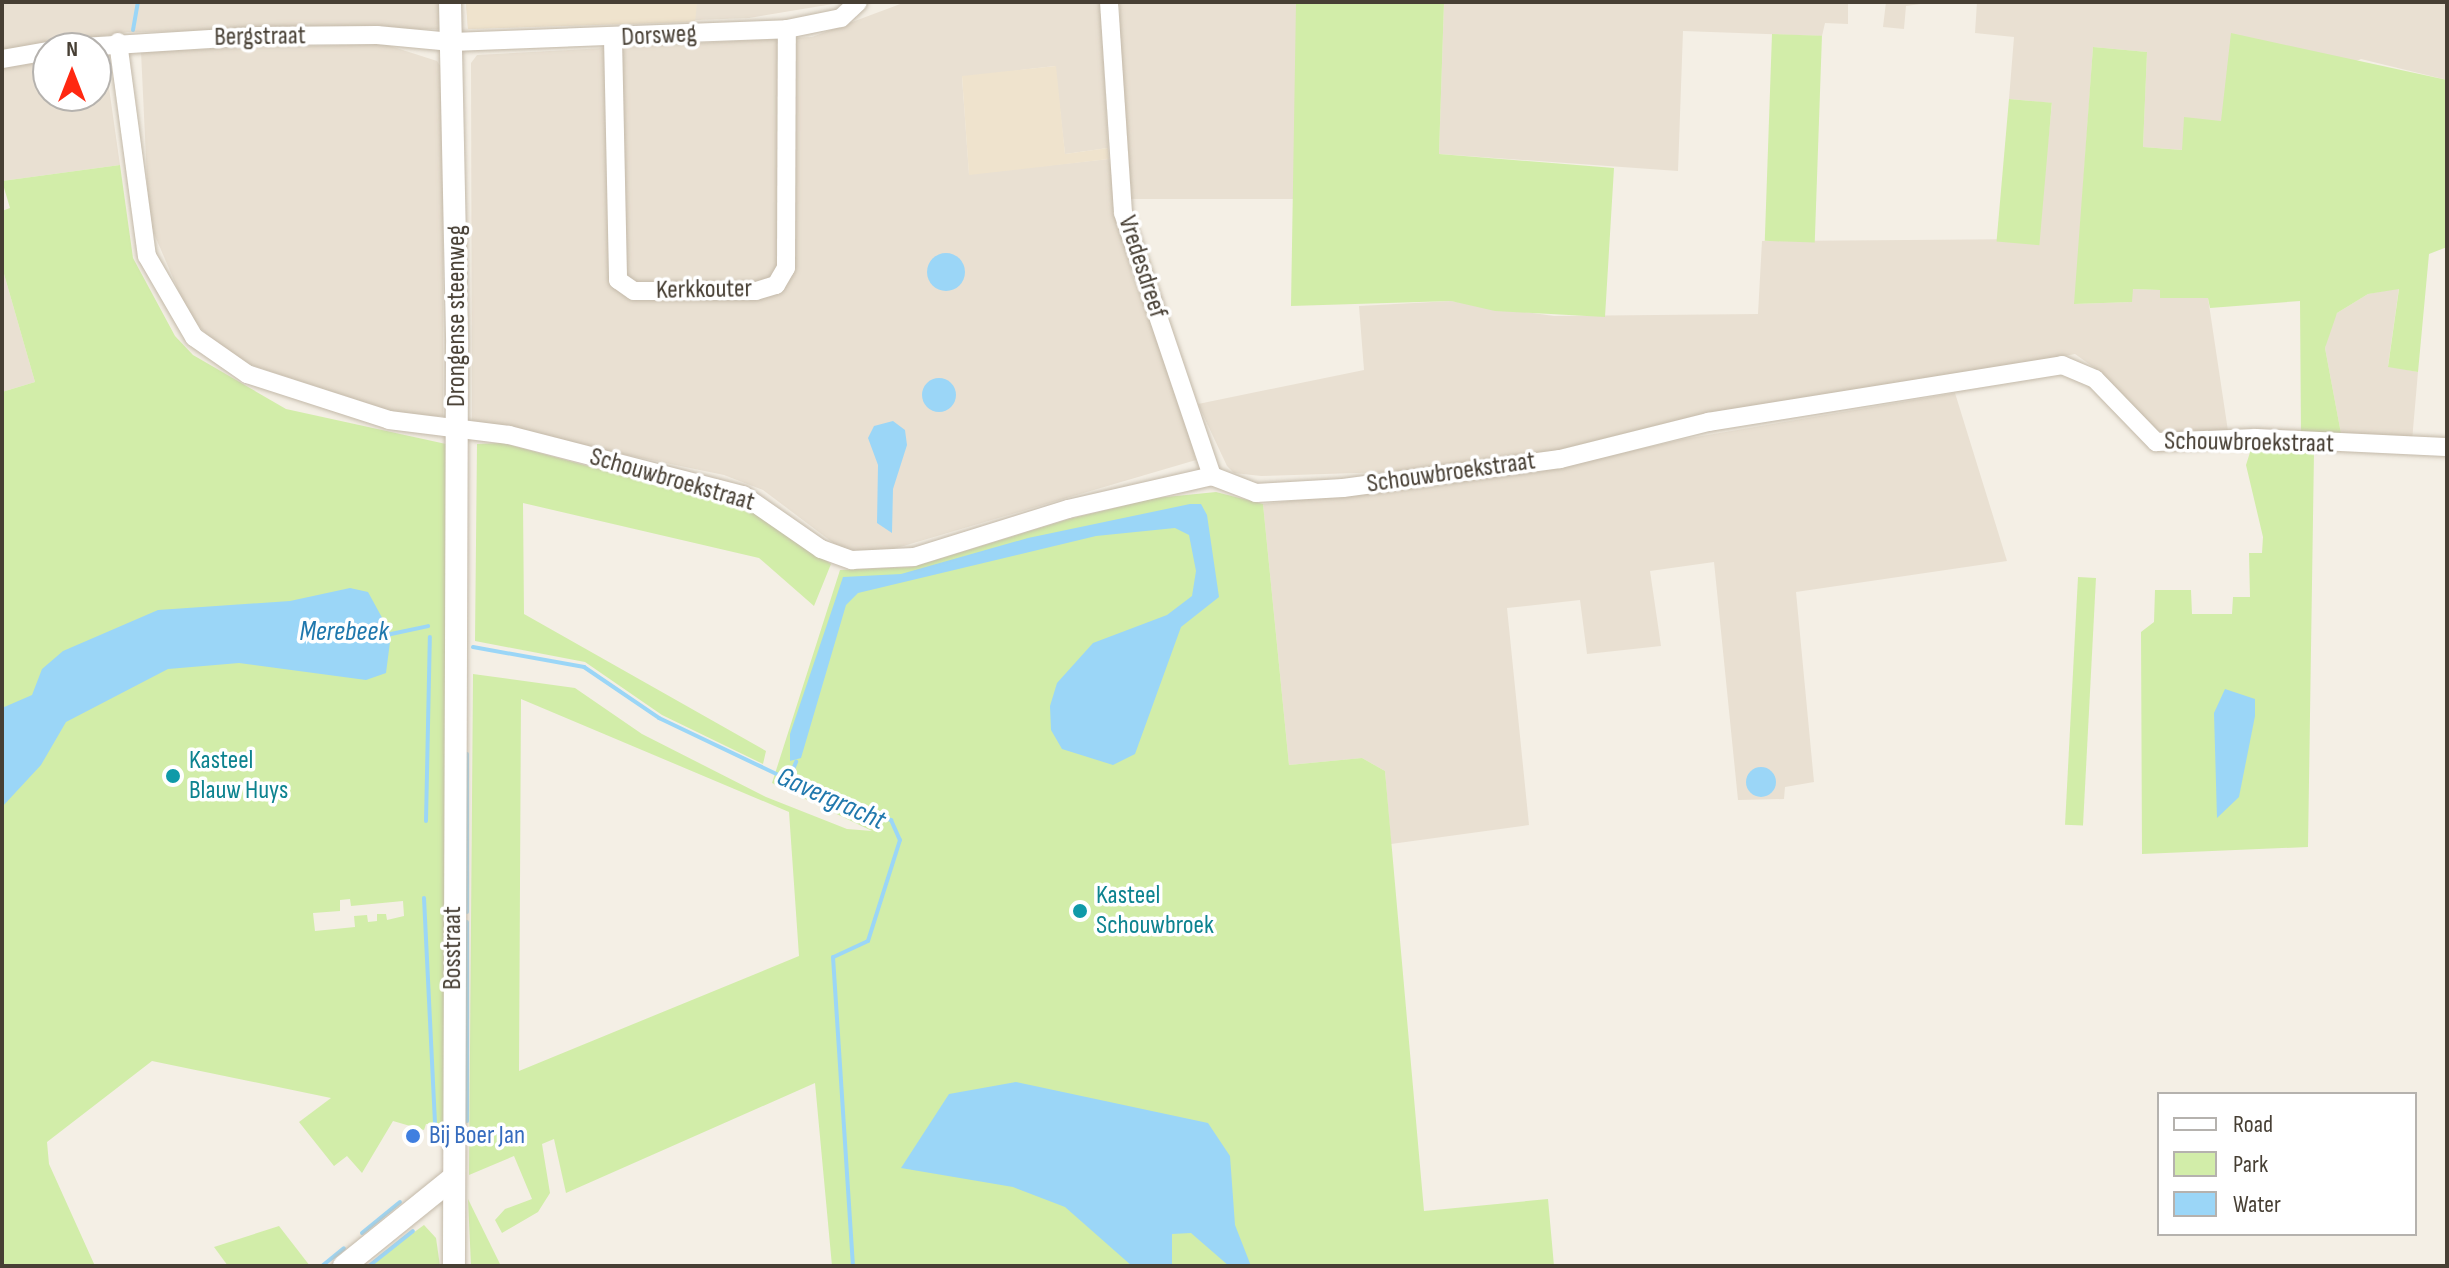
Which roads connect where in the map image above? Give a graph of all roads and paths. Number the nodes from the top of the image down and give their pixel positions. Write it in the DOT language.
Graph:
graph roads {
  1 [pos="450,2"];
  2 [pos="858,2"];
  3 [pos="1109,2"];
  4 [pos="787,29"];
  5 [pos="613,38"];
  6 [pos="118,42"];
  7 [pos="452,42"];
  8 [pos="112,43"];
  9 [pos="32,54"];
  10 [pos="2,59"];
  11 [pos="457,431"];
  12 [pos="2447,447"];
  13 [pos="1212,476"];
  14 [pos="454,630"];
  15 [pos="453,1178"];
  16 [pos="344,1266"];
  17 [pos="454,1266"];
  1 -- 7 [label="street, Drongense steenweg"];
  2 -- 4 [label="street, Dorsweg"];
  3 -- 13 [label="street, Vredesdreef"];
  4 -- 5 [label="street, Dorsweg"];
  4 -- 5 [label="street, Kerkkouter"];
  5 -- 7 [label="street, Dorsweg"];
  6 -- 7 [label="street, Bergstraat"];
  6 -- 8 [label="street, Bergstraat"];
  6 -- 11 [label="street, Schouwbroekstraat"];
  7 -- 11 [label="street, Drongense steenweg"];
  9 -- 10 [label="street"];
  11 -- 13 [label="street, Schouwbroekstraat"];
  11 -- 14 [label="street, Drongense steenweg"];
  12 -- 13 [label="street, Schouwbroekstraat"];
  14 -- 15 [label="street, Bosstraat"];
  15 -- 16 [label="street"];
  15 -- 17 [label="street, Bosstraat"];
}
